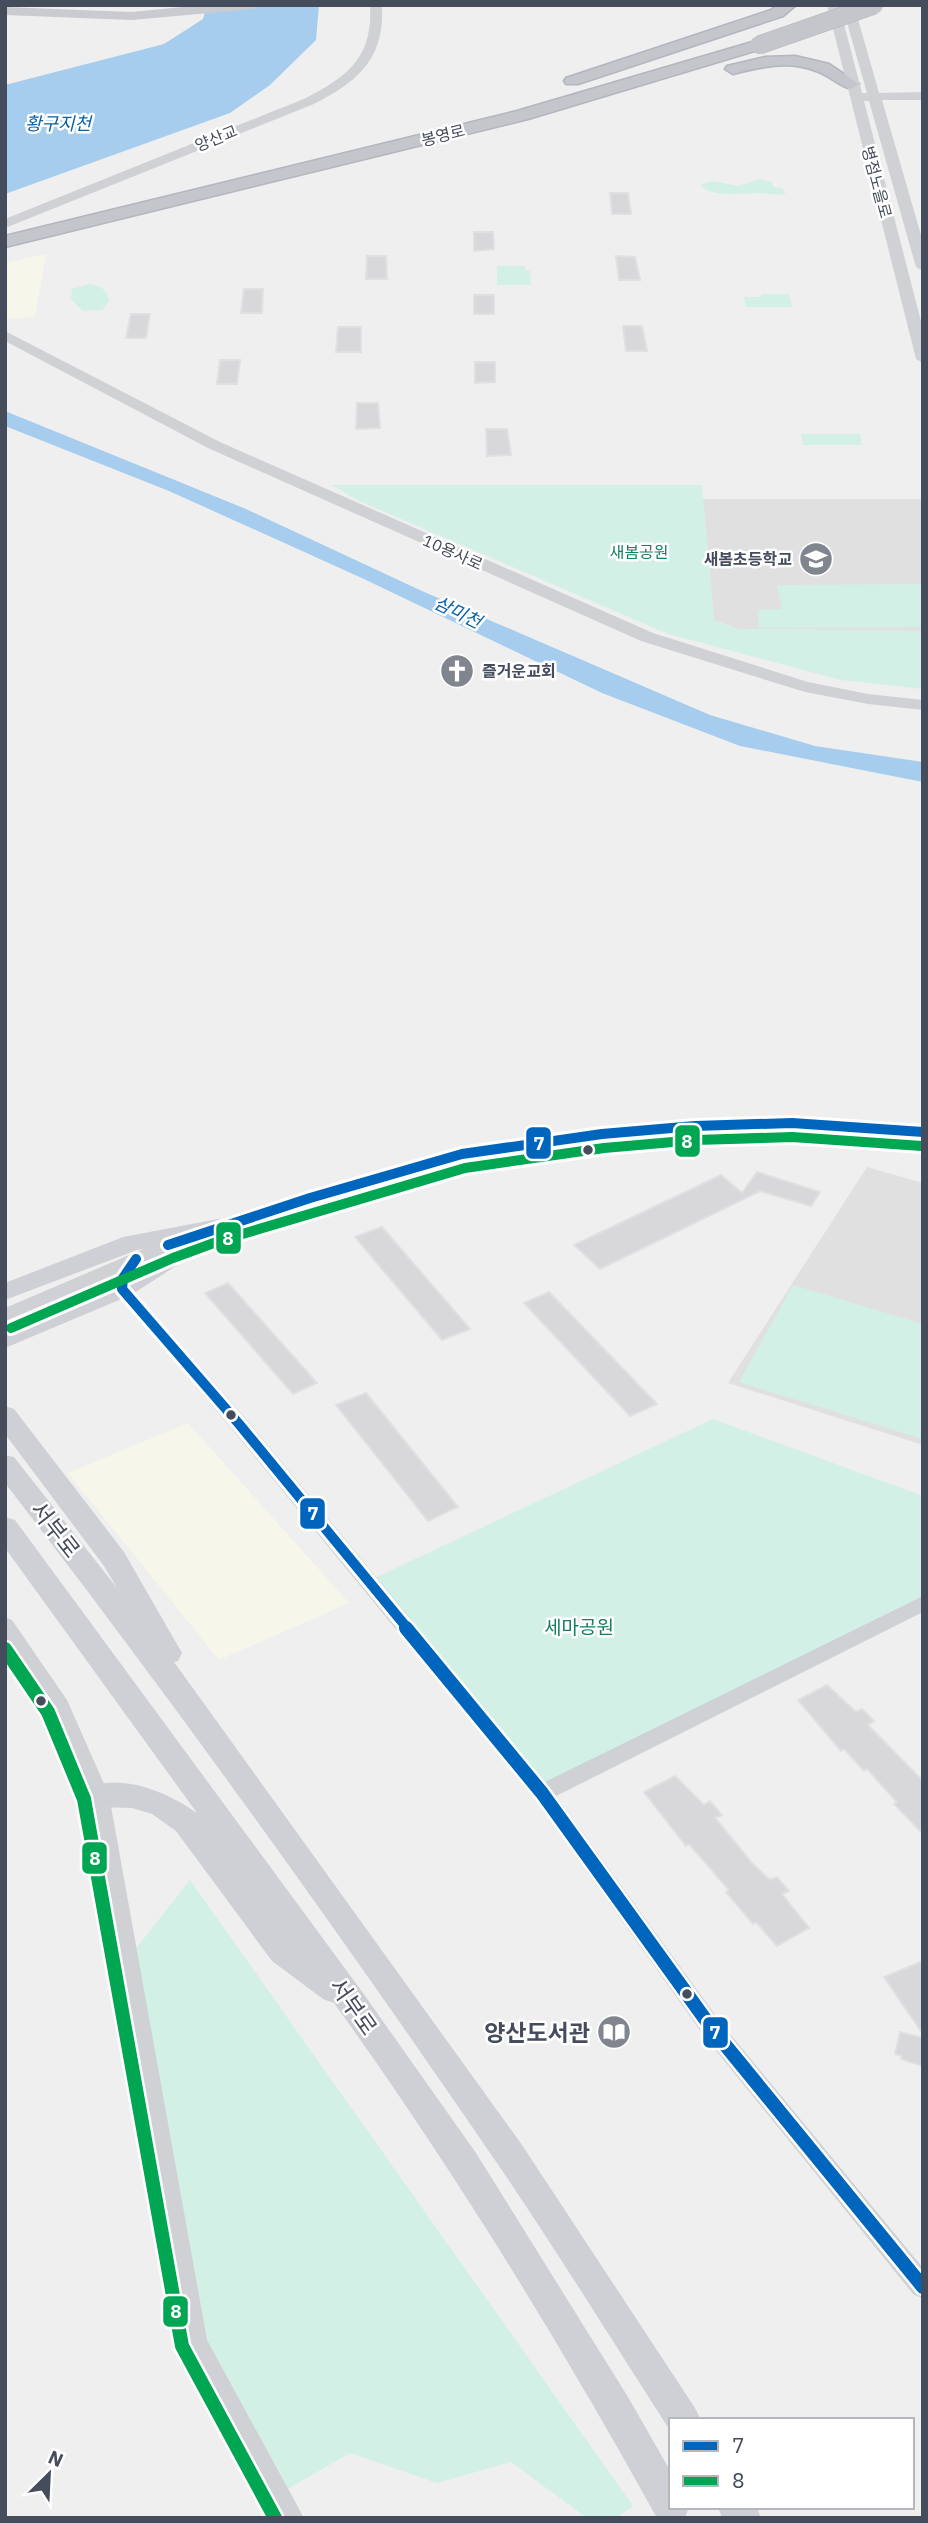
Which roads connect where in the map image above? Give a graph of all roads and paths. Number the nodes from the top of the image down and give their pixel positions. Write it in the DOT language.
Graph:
graph roads {
  1 [pos="110,5"];
  2 [pos="206,5"];
  3 [pos="254,5"];
  4 [pos="376,5"];
  5 [pos="788,5"];
  6 [pos="834,5"];
  7 [pos="848,5"];
  8 [pos="874,5"];
  9 [pos="5,8"];
  10 [pos="173,9"];
  11 [pos="136,10"];
  12 [pos="82,11"];
  13 [pos="119,32"];
  14 [pos="757,39"];
  15 [pos="868,74"];
  16 [pos="559,85"];
  17 [pos="852,85"];
  18 [pos="923,96"];
  19 [pos="874,97"];
  20 [pos="495,104"];
  21 [pos="463,118"];
  22 [pos="860,118"];
  23 [pos="880,118"];
  24 [pos="386,149"];
  25 [pos="881,198"];
  26 [pos="904,200"];
  27 [pos="5,227"];
  28 [pos="917,229"];
  29 [pos="5,242"];
  30 [pos="896,257"];
  31 [pos="921,262"];
  32 [pos="5,335"];
  33 [pos="5,347"];
  34 [pos="922,353"];
  35 [pos="923,705"];
  36 [pos="923,715"];
  37 [pos="923,1132"];
  38 [pos="218,1227"];
  39 [pos="136,1259"];
  40 [pos="122,1289"];
  41 [pos="5,1292"];
  42 [pos="5,1315"];
  43 [pos="5,1339"];
  44 [pos="5,1416"];
  45 [pos="5,1464"];
  46 [pos="5,1527"];
  47 [pos="923,1603"];
  48 [pos="5,1625"];
  49 [pos="224,1751"];
  50 [pos="542,1793"];
  51 [pos="98,1795"];
  52 [pos="352,2003"];
  53 [pos="923,2287"];
  54 [pos="682,2418"];
  55 [pos="669,2503"];
  56 [pos="291,2518"];
  1 -- 12 [label="main road"];
  2 -- 10 [label="main road"];
  3 -- 10 [label="main road"];
  4 -- 27 [label="street, 양산교"];
  5 -- 16 [label="highway"];
  6 -- 14 [label="highway, 봉영로"];
  6 -- 17 [label="street, 병점노을로"];
  7 -- 15 [label="street, 병점노을로"];
  8 -- 14 [label="highway, 봉영로, bridge"];
  9 -- 12 [label="main road"];
  9 -- 12 [label="main road"];
  10 -- 11 [label="main road"];
  11 -- 12 [label="main road"];
  11 -- 12 [label="main road"];
  12 -- 13 [label="main road"];
  14 -- 21 [label="highway, 봉영로"];
  14 -- 24 [label="highway, 봉영로"];
  15 -- 17 [label="street"];
  15 -- 19 [label="street, 병점노을로"];
  17 -- 19 [label="street"];
  17 -- 22 [label="street, 병점노을로"];
  17 -- 24 [label="highway"];
  18 -- 19 [label="street"];
  19 -- 23 [label="street, 병점노을로"];
  20 -- 21 [label="highway"];
  21 -- 27 [label="highway, 봉영로"];
  22 -- 23 [label="street"];
  22 -- 25 [label="street, 병점노을로"];
  23 -- 26 [label="street, 병점노을로"];
  24 -- 29 [label="highway, 봉영로"];
  25 -- 26 [label="street"];
  25 -- 30 [label="street, 병점노을로"];
  26 -- 28 [label="street, 병점노을로"];
  28 -- 31 [label="street, 병점노을로"];
  30 -- 31 [label="street"];
  30 -- 34 [label="street, 병점노을로"];
  32 -- 35 [label="street, 10용사로"];
  33 -- 36 [label="street, 10용사로"];
  37 -- 38 [label="street"];
  38 -- 39 [label="street"];
  38 -- 40 [label="main road"];
  38 -- 41 [label="main road"];
  39 -- 40 [label="street"];
  39 -- 42 [label="street"];
  40 -- 43 [label="main road"];
  40 -- 50 [label="street"];
  44 -- 49 [label="main road"];
  45 -- 49 [label="main road, 서부로"];
  46 -- 52 [label="main road, 서부로"];
  47 -- 50 [label="street"];
  48 -- 51 [label="street"];
  49 -- 54 [label="main road, 서부로"];
  50 -- 53 [label="street"];
  51 -- 52 [label="main road"];
  51 -- 56 [label="street"];
  52 -- 55 [label="main road, 서부로"];
}
